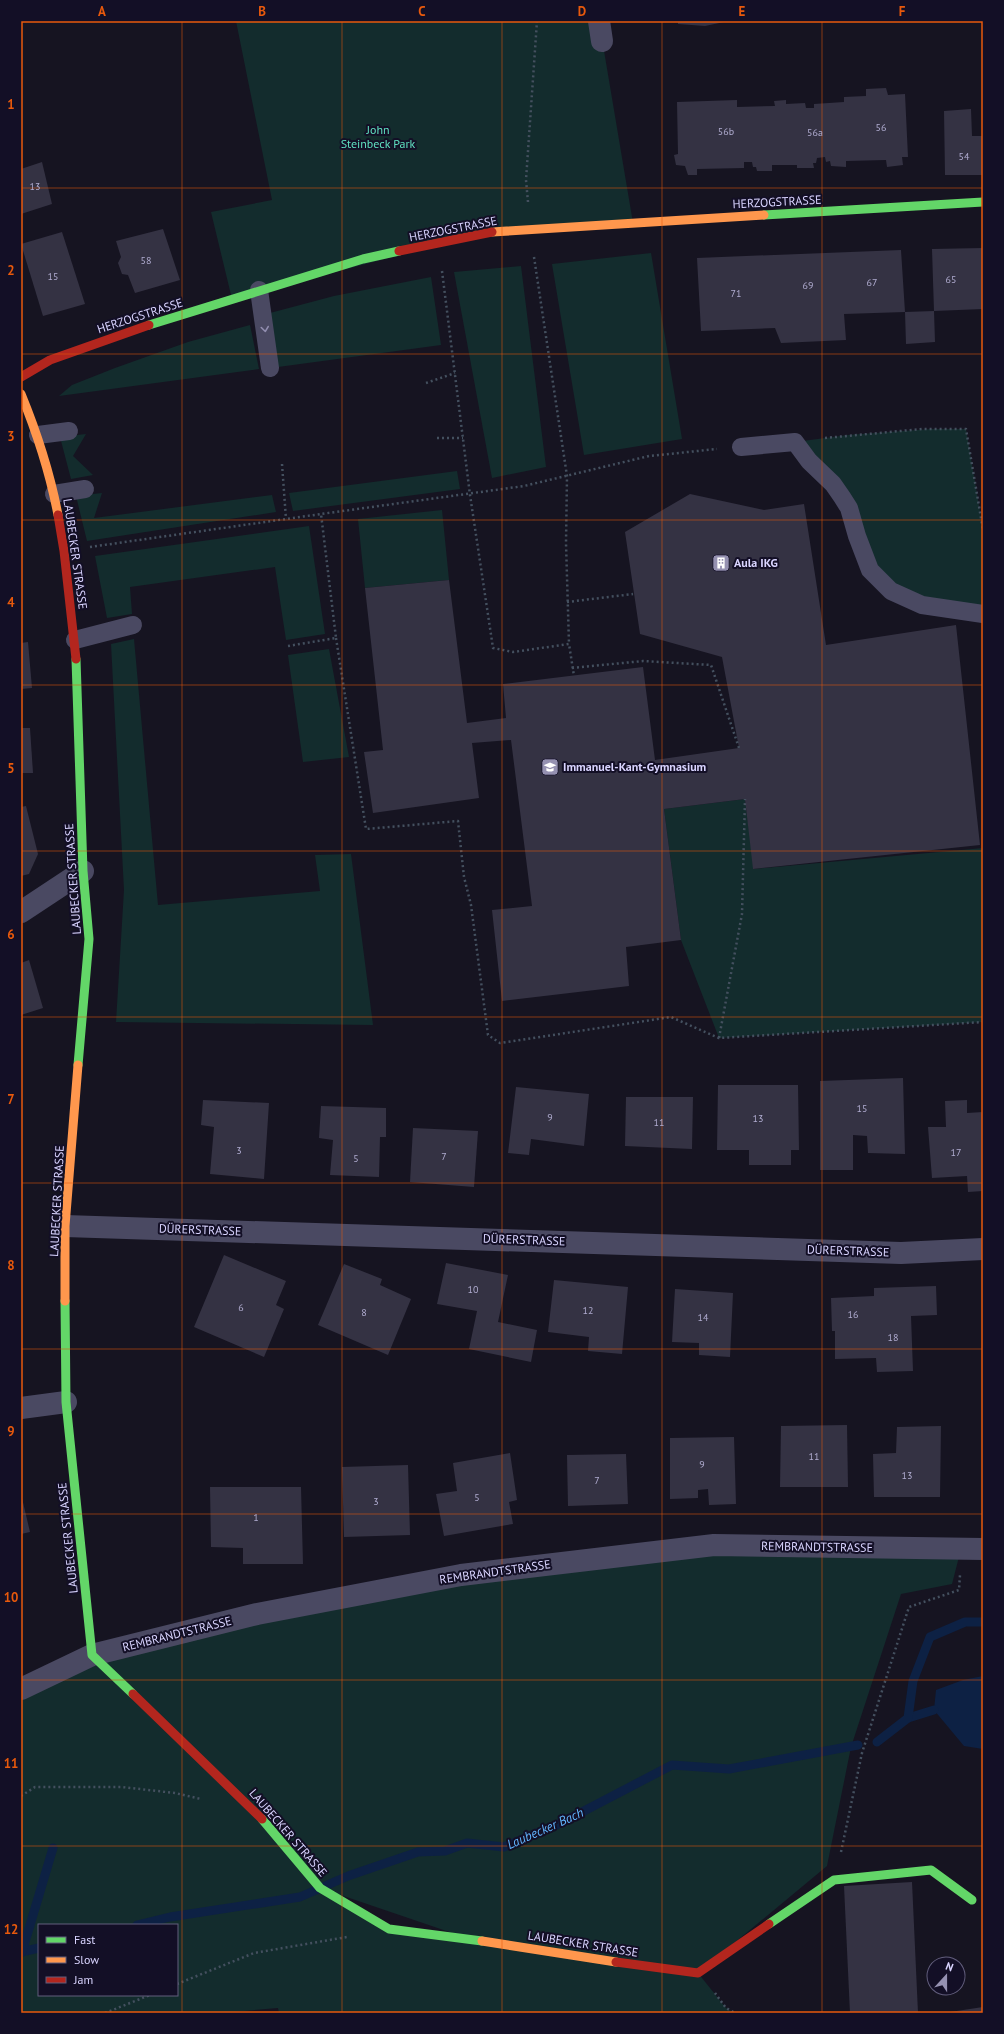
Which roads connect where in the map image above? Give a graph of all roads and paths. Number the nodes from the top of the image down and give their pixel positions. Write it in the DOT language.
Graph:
graph roads {
  1 [pos="983,202"];
  2 [pos="440,243"];
  3 [pos="259,290"];
  4 [pos="270,368"];
  5 [pos="455,373"];
  6 [pos="21,377"];
  7 [pos="426,383"];
  8 [pos="21,394"];
  9 [pos="69,431"];
  10 [pos="38,436"];
  11 [pos="437,438"];
  12 [pos="463,438"];
  13 [pos="794,442"];
  14 [pos="741,447"];
  15 [pos="702,451"];
  16 [pos="282,464"];
  17 [pos="567,476"];
  18 [pos="85,489"];
  19 [pos="54,494"];
  20 [pos="470,495"];
  21 [pos="321,514"];
  22 [pos="286,519"];
  23 [pos="983,530"];
  24 [pos="64,551"];
  25 [pos="633,594"];
  26 [pos="567,602"];
  27 [pos="983,614"];
  28 [pos="133,625"];
  29 [pos="336,638"];
  30 [pos="75,640"];
  31 [pos="569,644"];
  32 [pos="288,646"];
  33 [pos="572,668"];
  34 [pos="574,676"];
  35 [pos="739,748"];
  36 [pos="745,798"];
  37 [pos="84,870"];
  38 [pos="21,912"];
  39 [pos="983,1022"];
  40 [pos="719,1038"];
  41 [pos="65,1226"];
  42 [pos="983,1249"];
  43 [pos="66,1402"];
  44 [pos="21,1408"];
  45 [pos="983,1549"];
  46 [pos="960,1590"];
  47 [pos="92,1655"];
  48 [pos="21,1689"];
  49 [pos="21,1796"];
  50 [pos="205,1800"];
  51 [pos="834,1880"];
  52 [pos="972,1900"];
  53 [pos="389,1929"];
  54 [pos="178,1984"];
  55 [pos="148,1996"];
  56 [pos="726,2008"];
  57 [pos="105,2013"];
  58 [pos="735,2013"];
  1 -- 2 [label="street, HERZOGSTRASSE"];
  2 -- 3 [label="street, HERZOGSTRASSE"];
  2 -- 5 [label="path"];
  3 -- 4 [label="lane, one-way"];
  3 -- 6 [label="street, HERZOGSTRASSE"];
  5 -- 7 [label="path"];
  5 -- 12 [label="path"];
  8 -- 10 [label="street, LAUBECKER STRASSE"];
  9 -- 10 [label="lane"];
  10 -- 19 [label="street, LAUBECKER STRASSE"];
  11 -- 12 [label="path"];
  12 -- 20 [label="path"];
  13 -- 14 [label="lane"];
  13 -- 23 [label="path"];
  13 -- 27 [label="lane"];
  15 -- 17 [label="path"];
  16 -- 22 [label="path"];
  17 -- 20 [label="path"];
  17 -- 26 [label="path"];
  18 -- 19 [label="lane"];
  19 -- 24 [label="street, LAUBECKER STRASSE"];
  20 -- 21 [label="path"];
  20 -- 31 [label="path"];
  21 -- 22 [label="path"];
  21 -- 29 [label="path"];
  22 -- 24 [label="path"];
  24 -- 30 [label="street, LAUBECKER STRASSE"];
  25 -- 26 [label="path"];
  26 -- 31 [label="path"];
  28 -- 30 [label="lane"];
  29 -- 32 [label="path"];
  29 -- 40 [label="path"];
  30 -- 37 [label="street, LAUBECKER STRASSE"];
  31 -- 33 [label="path"];
  33 -- 34 [label="path"];
  33 -- 35 [label="path"];
  36 -- 40 [label="path"];
  37 -- 38 [label="street"];
  37 -- 41 [label="street, LAUBECKER STRASSE"];
  39 -- 40 [label="path"];
  41 -- 42 [label="street, DÜRERSTRASSE"];
  41 -- 43 [label="street, LAUBECKER STRASSE"];
  43 -- 44 [label="street"];
  43 -- 47 [label="street, LAUBECKER STRASSE"];
  45 -- 47 [label="street, REMBRANDTSTRASSE"];
  46 -- 51 [label="path"];
  47 -- 48 [label="street, REMBRANDTSTRASSE"];
  47 -- 53 [label="street, LAUBECKER STRASSE"];
  49 -- 50 [label="path"];
  51 -- 52 [label="street, LAUBECKER STRASSE"];
  51 -- 53 [label="street, LAUBECKER STRASSE"];
  53 -- 54 [label="path"];
  55 -- 57 [label="path"];
  56 -- 58 [label="path"];
}
